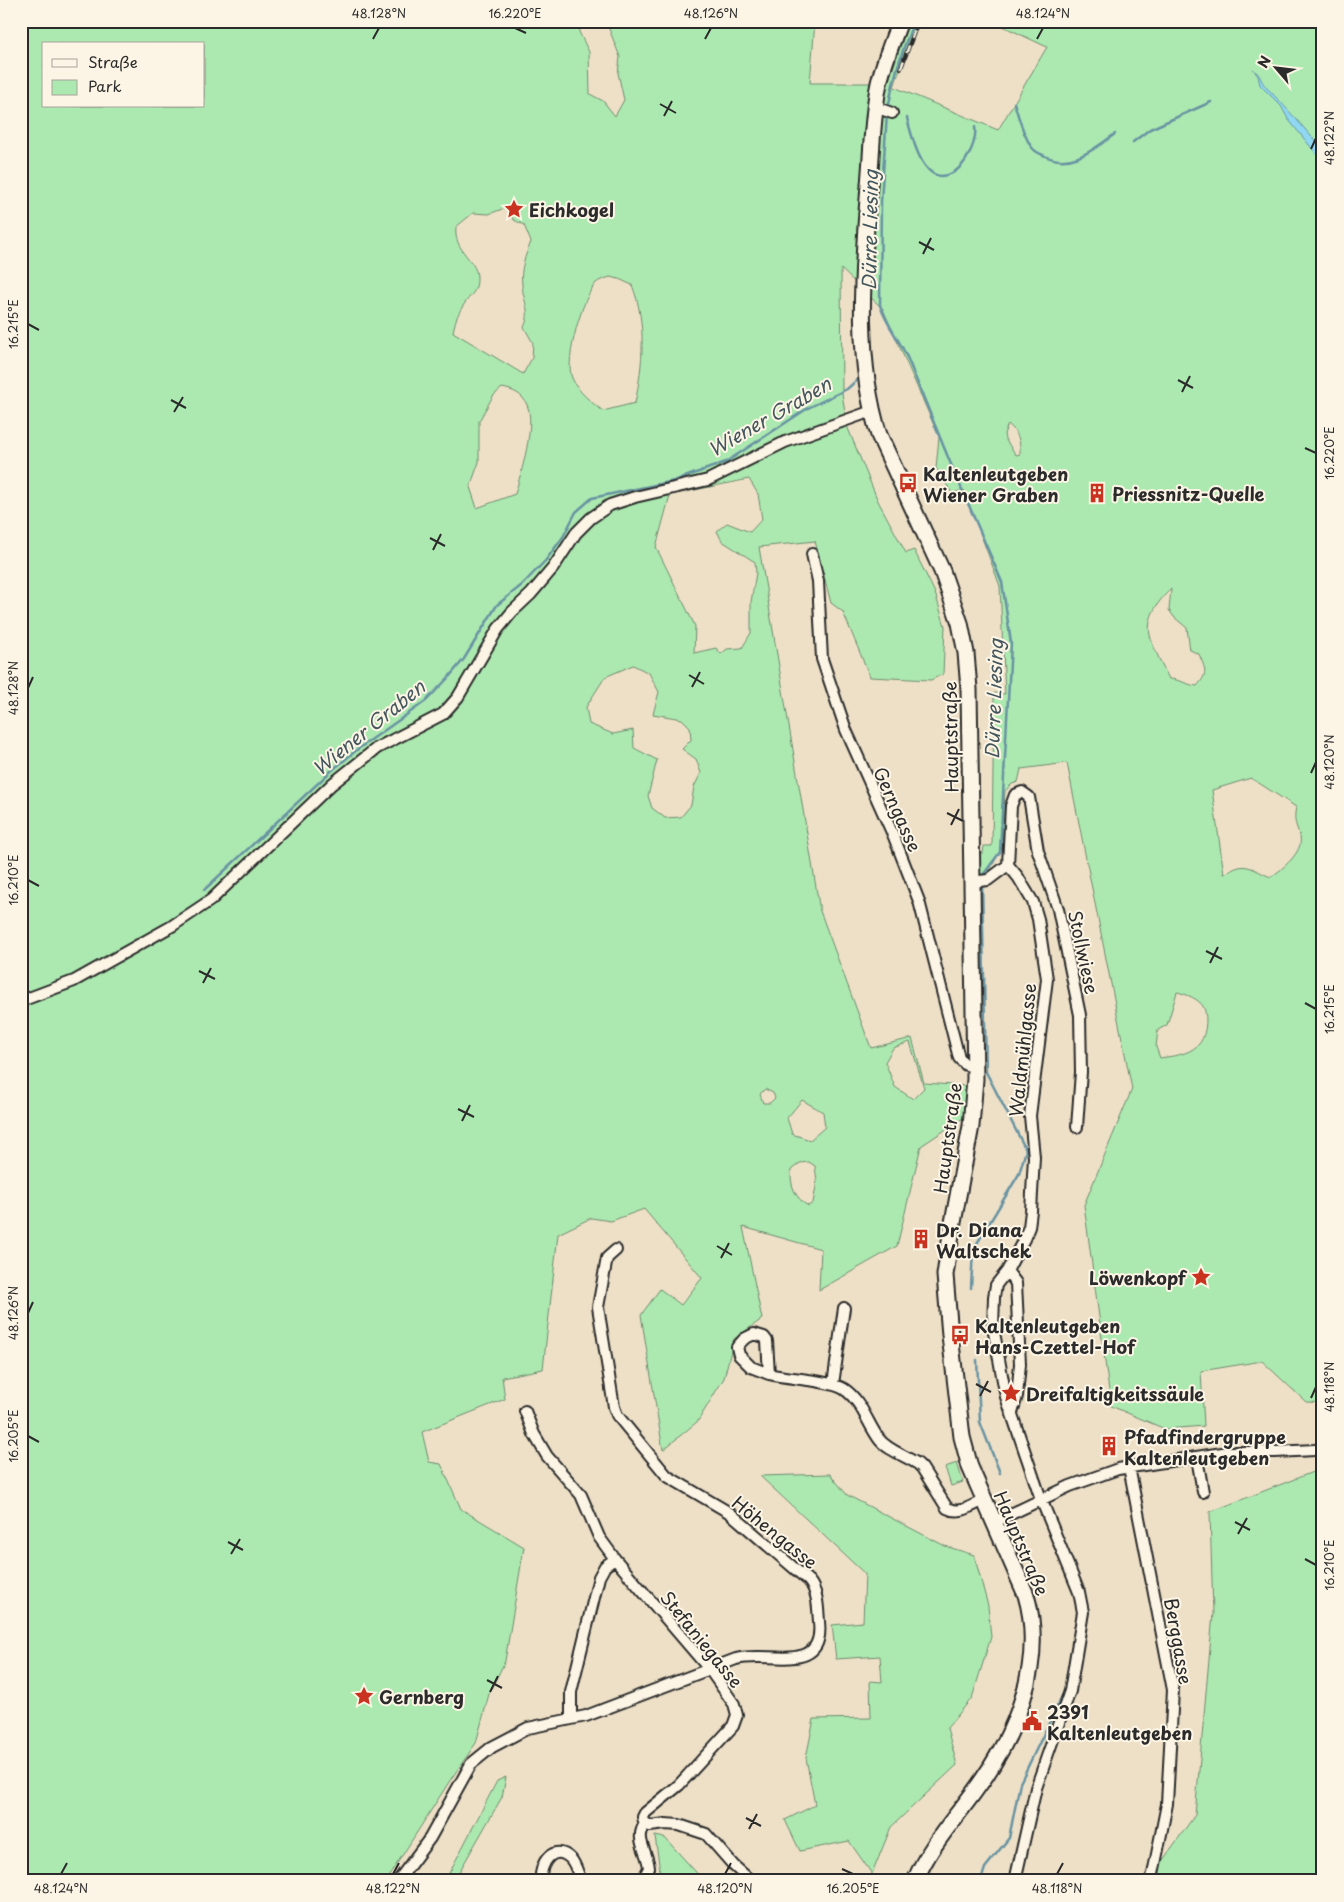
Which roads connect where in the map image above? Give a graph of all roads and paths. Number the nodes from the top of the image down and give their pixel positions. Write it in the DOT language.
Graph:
graph roads {
  1 [pos="900,21"];
  2 [pos="872,412"];
  3 [pos="812,554"];
  4 [pos="1008,865"];
  5 [pos="974,882"];
  6 [pos="21,1001"];
  7 [pos="975,1066"];
  8 [pos="1078,1127"];
  9 [pos="616,1250"];
  10 [pos="1007,1272"];
  11 [pos="844,1308"];
  12 [pos="769,1374"];
  13 [pos="833,1384"];
  14 [pos="525,1411"];
  15 [pos="1012,1414"];
  16 [pos="1323,1448"];
  17 [pos="1197,1458"];
  18 [pos="1129,1467"];
  19 [pos="1203,1492"];
  20 [pos="1040,1499"];
  21 [pos="984,1500"];
  22 [pos="994,1522"];
  23 [pos="615,1559"];
  24 [pos="710,1670"];
  25 [pos="571,1719"];
  26 [pos="645,1824"];
  27 [pos="398,1881"];
  28 [pos="541,1881"];
  29 [pos="581,1881"];
  30 [pos="642,1881"];
  31 [pos="751,1881"];
  32 [pos="915,1881"];
  33 [pos="1015,1881"];
  34 [pos="1150,1881"];
  1 -- 2 [label="main road, Hauptstraße"];
  2 -- 5 [label="main road, Hauptstraße"];
  2 -- 6 [label="street"];
  3 -- 7 [label="street, Gerngasse"];
  4 -- 5 [label="street"];
  4 -- 8 [label="street, Stollwiese"];
  4 -- 10 [label="street, Waldmühlgasse"];
  5 -- 7 [label="main road, Hauptstraße"];
  7 -- 21 [label="main road, Hauptstraße"];
  9 -- 24 [label="street, Höhengasse"];
  10 -- 15 [label="street"];
  10 -- 15 [label="street, Waldmühlgasse"];
  11 -- 13 [label="street"];
  12 -- 13 [label="street"];
  13 -- 21 [label="street"];
  14 -- 23 [label="street, Stefaniegasse"];
  15 -- 20 [label="street, Waldmühlgasse"];
  16 -- 17 [label="street"];
  17 -- 18 [label="street"];
  17 -- 19 [label="street"];
  18 -- 20 [label="street"];
  18 -- 34 [label="street, Berggasse"];
  20 -- 22 [label="street"];
  20 -- 33 [label="street, Waldmühlgasse"];
  21 -- 22 [label="main road, Hauptstraße"];
  22 -- 32 [label="main road, Hauptstraße"];
  23 -- 24 [label="street, Stefaniegasse"];
  23 -- 25 [label="street"];
  24 -- 25 [label="street, Höhengasse"];
  24 -- 26 [label="street, Stefaniegasse"];
  25 -- 27 [label="street, Höhengasse"];
  26 -- 30 [label="street"];
  26 -- 31 [label="street"];
  28 -- 29 [label="street"];
}
